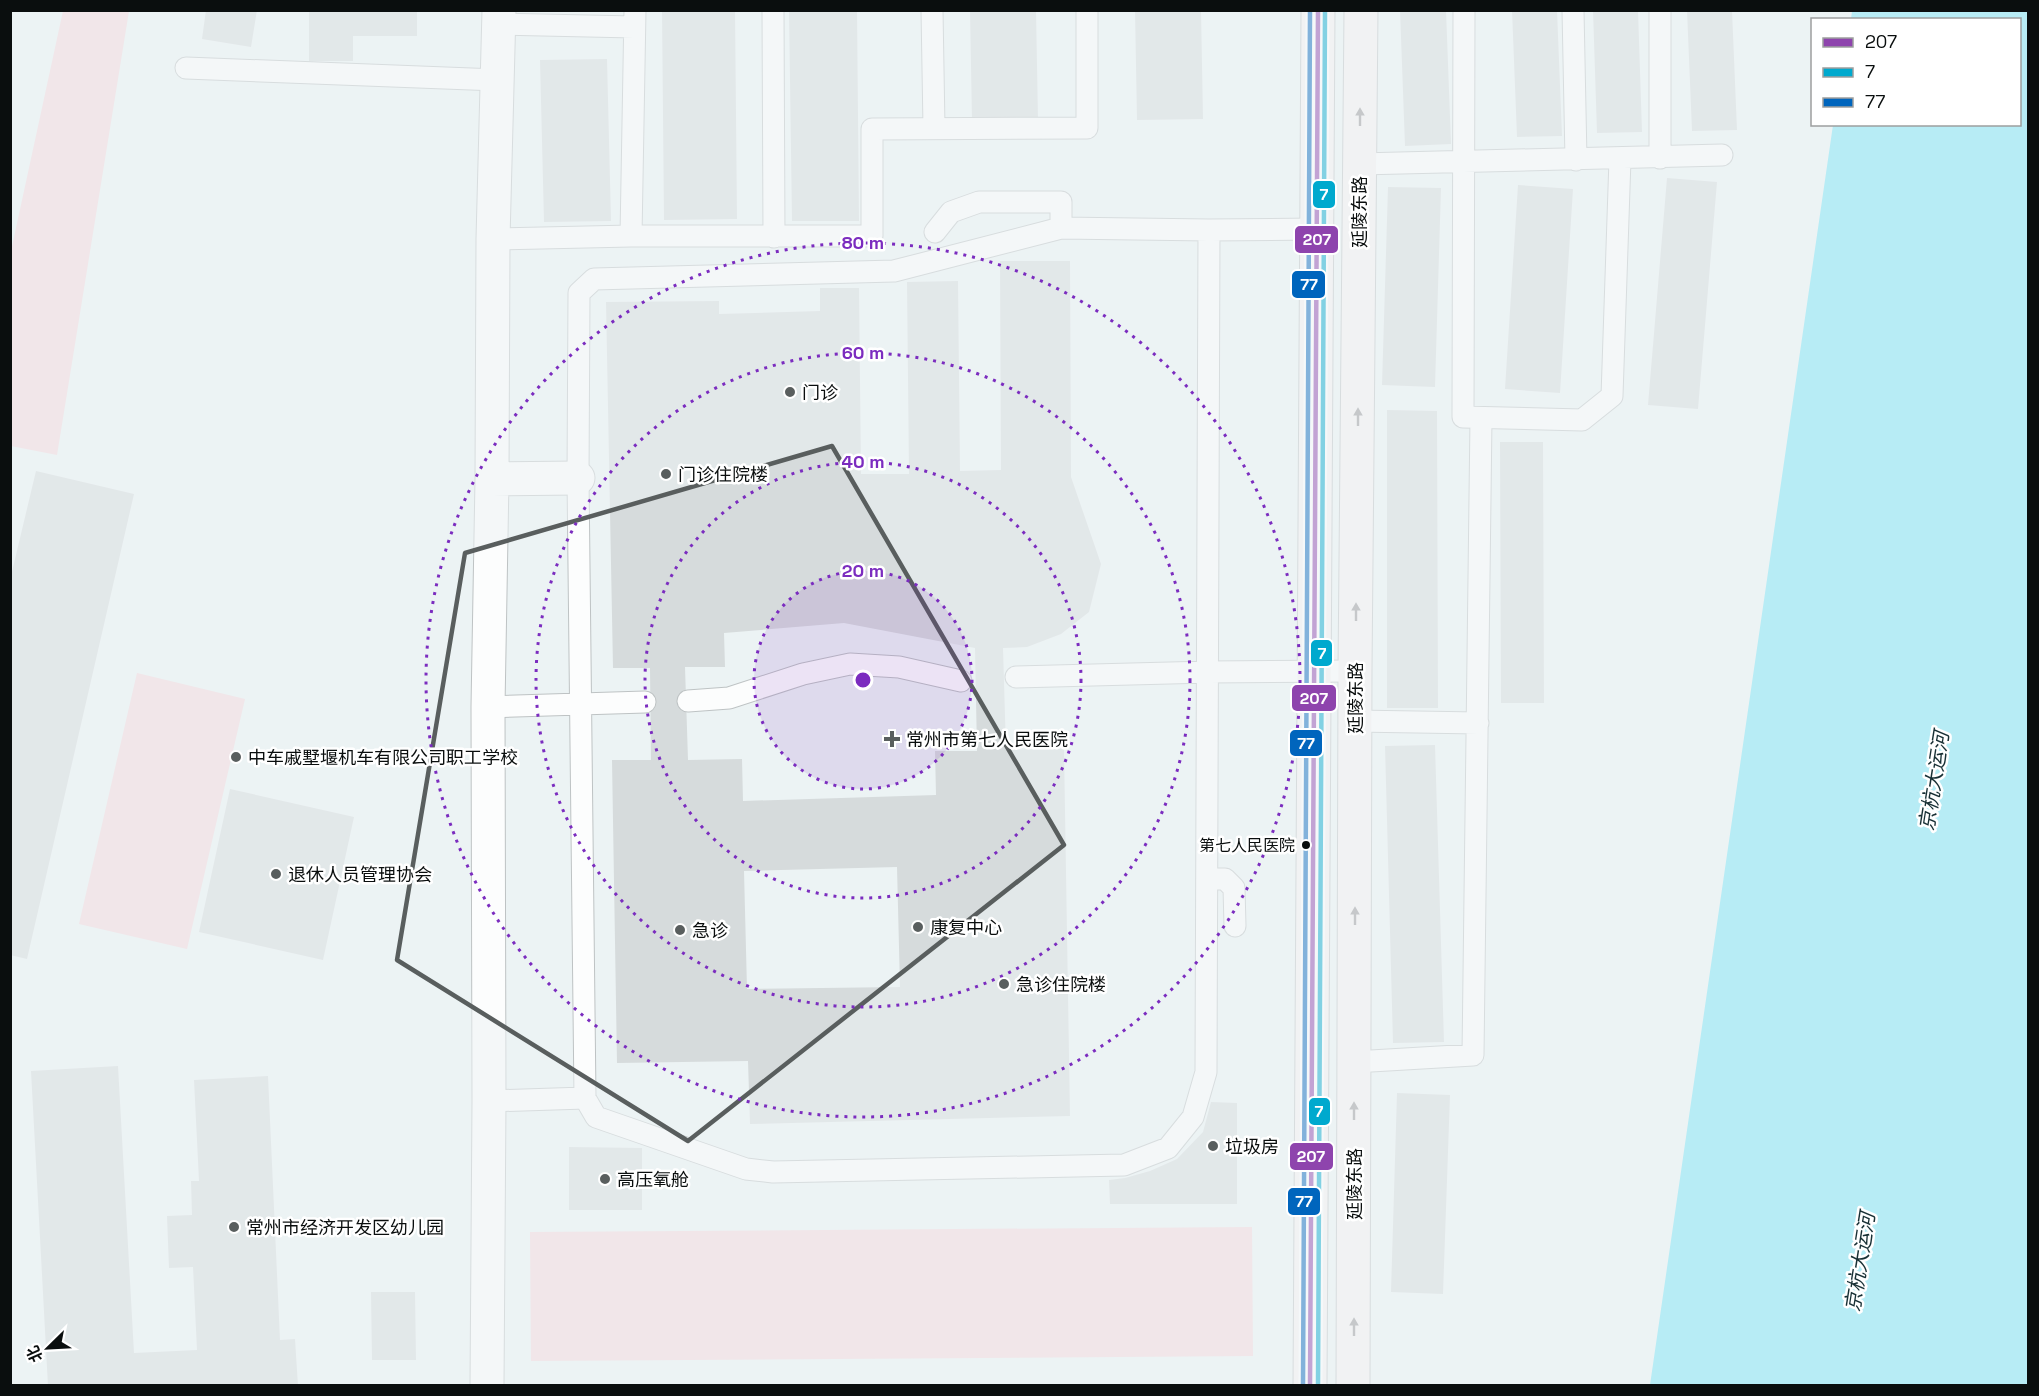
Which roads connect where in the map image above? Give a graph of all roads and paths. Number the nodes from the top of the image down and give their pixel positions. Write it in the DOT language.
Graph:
graph roads {
  1 [pos="773,10"];
  2 [pos="932,10"];
  3 [pos="1087,10"];
  4 [pos="1318,10"];
  5 [pos="1361,10"];
  6 [pos="1464,10"];
  7 [pos="1574,10"];
  8 [pos="1660,10"];
  9 [pos="499,17"];
  10 [pos="634,19"];
  11 [pos="186,68"];
  12 [pos="497,80"];
  13 [pos="934,128"];
  14 [pos="1722,155"];
  15 [pos="1660,158"];
  16 [pos="1620,159"];
  17 [pos="1576,160"];
  18 [pos="1464,162"];
  19 [pos="1360,164"];
  20 [pos="1061,228"];
  21 [pos="1316,229"];
  22 [pos="1209,230"];
  23 [pos="935,232"];
  24 [pos="631,236"];
  25 [pos="774,237"];
  26 [pos="493,239"];
  27 [pos="1481,418"];
  28 [pos="492,478"];
  29 [pos="578,478"];
  30 [pos="1355,671"];
  31 [pos="1208,672"];
  32 [pos="1315,672"];
  33 [pos="1016,677"];
  34 [pos="961,681"];
  35 [pos="688,701"];
  36 [pos="645,702"];
  37 [pos="580,705"];
  38 [pos="488,707"];
  39 [pos="1355,721"];
  40 [pos="1478,723"];
  41 [pos="1207,879"];
  42 [pos="1235,926"];
  43 [pos="1354,1062"];
  44 [pos="585,1098"];
  45 [pos="489,1101"];
  46 [pos="487,1386"];
  47 [pos="1310,1386"];
  48 [pos="1353,1386"];
  1 -- 25 [label="lane"];
  2 -- 13 [label="lane"];
  3 -- 13 [label="lane"];
  4 -- 21 [label="main road"];
  19 -- 5 [label="main road, 延陵东路, one-way"];
  6 -- 18 [label="lane"];
  7 -- 17 [label="lane"];
  8 -- 15 [label="lane"];
  9 -- 10 [label="lane"];
  9 -- 12 [label="street"];
  10 -- 24 [label="lane"];
  11 -- 12 [label="lane"];
  12 -- 26 [label="street"];
  13 -- 25 [label="lane"];
  14 -- 15 [label="lane"];
  15 -- 16 [label="lane"];
  16 -- 17 [label="lane"];
  16 -- 27 [label="lane"];
  17 -- 18 [label="lane"];
  18 -- 19 [label="lane"];
  18 -- 27 [label="lane"];
  30 -- 19 [label="main road, 延陵东路, one-way"];
  20 -- 22 [label="lane"];
  20 -- 23 [label="lane"];
  20 -- 29 [label="lane"];
  21 -- 22 [label="lane"];
  21 -- 32 [label="main road"];
  22 -- 31 [label="lane"];
  24 -- 25 [label="lane"];
  24 -- 26 [label="lane"];
  26 -- 28 [label="street"];
  27 -- 40 [label="lane"];
  28 -- 29 [label="street"];
  28 -- 38 [label="street"];
  29 -- 37 [label="lane"];
  30 -- 32 [label="lane"];
  30 -- 39 [label="main road, 延陵东路"];
  31 -- 32 [label="lane"];
  31 -- 33 [label="lane"];
  31 -- 41 [label="lane"];
  32 -- 47 [label="main road"];
  34 -- 35 [label="lane"];
  36 -- 37 [label="lane"];
  37 -- 38 [label="lane"];
  37 -- 44 [label="lane"];
  38 -- 45 [label="street"];
  39 -- 40 [label="lane"];
  43 -- 39 [label="main road, 延陵东路, one-way"];
  40 -- 43 [label="lane"];
  41 -- 42 [label="lane"];
  41 -- 44 [label="lane"];
  48 -- 43 [label="main road, 延陵东路, one-way"];
  44 -- 45 [label="lane"];
  45 -- 46 [label="street"];
}
